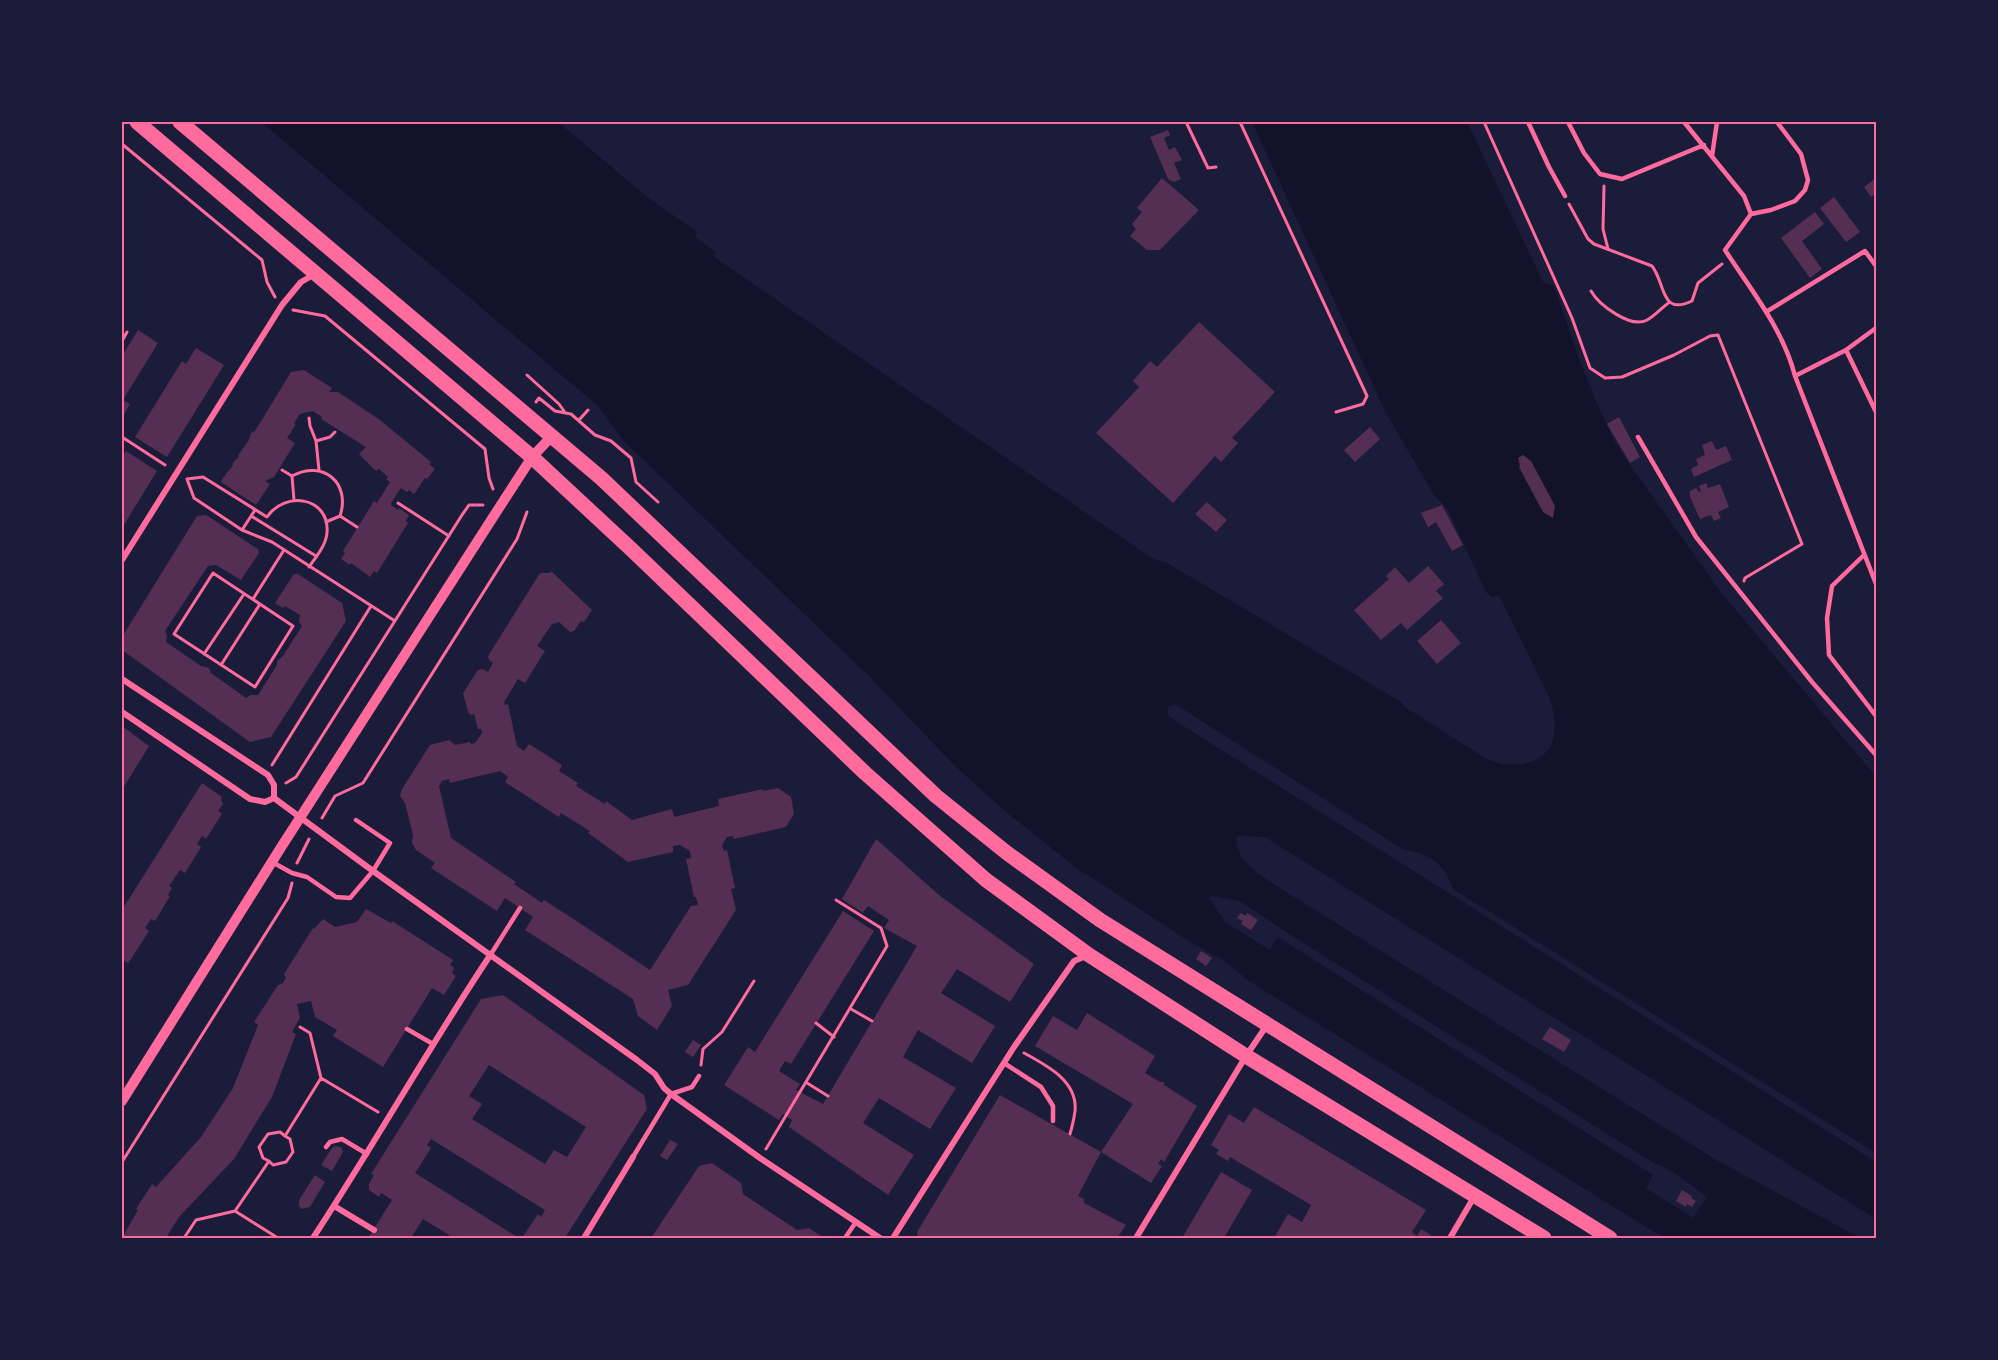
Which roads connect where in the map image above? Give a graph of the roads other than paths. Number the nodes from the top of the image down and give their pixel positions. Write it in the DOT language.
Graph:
graph roads {
  1 [pos="137,122"];
  2 [pos="180,122"];
  3 [pos="1527,122"];
  4 [pos="1568,122"];
  5 [pos="1684,122"];
  6 [pos="1717,122"];
  7 [pos="1777,122"];
  8 [pos="1704,146"];
  9 [pos="1712,156"];
  10 [pos="1565,196"];
  11 [pos="1751,214"];
  12 [pos="1876,266"];
  13 [pos="315,274"];
  14 [pos="1766,312"];
  15 [pos="1876,328"];
  16 [pos="1846,350"];
  17 [pos="1795,376"];
  18 [pos="1876,412"];
  19 [pos="553,435"];
  20 [pos="1638,437"];
  21 [pos="532,457"];
  22 [pos="1864,555"];
  23 [pos="122,560"];
  24 [pos="1876,584"];
  25 [pos="122,678"];
  26 [pos="122,712"];
  27 [pos="1876,716"];
  28 [pos="1876,755"];
  29 [pos="274,798"];
  30 [pos="302,817"];
  31 [pos="356,820"];
  32 [pos="272,861"];
  33 [pos="373,871"];
  34 [pos="520,908"];
  35 [pos="491,954"];
  36 [pos="1089,955"];
  37 [pos="1267,1025"];
  38 [pos="407,1029"];
  39 [pos="433,1044"];
  40 [pos="1246,1056"];
  41 [pos="1004,1063"];
  42 [pos="699,1076"];
  43 [pos="671,1094"];
  44 [pos="122,1101"];
  45 [pos="1053,1121"];
  46 [pos="326,1147"];
  47 [pos="367,1154"];
  48 [pos="633,1157"];
  49 [pos="1474,1197"];
  50 [pos="334,1206"];
  51 [pos="856,1222"];
  52 [pos="374,1230"];
  53 [pos="313,1239"];
  54 [pos="584,1239"];
  55 [pos="844,1239"];
  56 [pos="880,1239"];
  57 [pos="893,1239"];
  58 [pos="1137,1239"];
  59 [pos="1450,1239"];
  60 [pos="1544,1239"];
  61 [pos="1610,1239"];
  1 -- 13 [label="main road"];
  2 -- 19 [label="main road"];
  3 -- 10 [label="lane"];
  4 -- 8 [label="lane"];
  5 -- 8 [label="lane"];
  6 -- 9 [label="lane"];
  7 -- 11 [label="lane"];
  8 -- 9 [label="lane"];
  9 -- 11 [label="lane"];
  11 -- 14 [label="lane"];
  12 -- 14 [label="lane"];
  13 -- 21 [label="main road"];
  13 -- 23 [label="street"];
  14 -- 17 [label="lane"];
  15 -- 16 [label="lane"];
  16 -- 17 [label="lane"];
  16 -- 18 [label="lane"];
  17 -- 22 [label="lane"];
  19 -- 21 [label="street"];
  19 -- 37 [label="main road"];
  20 -- 28 [label="lane"];
  21 -- 30 [label="street"];
  21 -- 36 [label="main road"];
  22 -- 24 [label="lane"];
  22 -- 27 [label="lane"];
  25 -- 29 [label="street"];
  26 -- 29 [label="street"];
  29 -- 30 [label="street"];
  30 -- 32 [label="street"];
  30 -- 33 [label="street"];
  31 -- 33 [label="lane"];
  32 -- 33 [label="lane"];
  32 -- 44 [label="street"];
  33 -- 35 [label="street"];
  34 -- 35 [label="lane"];
  35 -- 39 [label="street"];
  35 -- 43 [label="street"];
  36 -- 40 [label="main road"];
  36 -- 41 [label="street"];
  37 -- 40 [label="street"];
  37 -- 61 [label="main road"];
  38 -- 39 [label="lane"];
  39 -- 47 [label="street"];
  40 -- 49 [label="main road"];
  40 -- 58 [label="street"];
  41 -- 45 [label="lane"];
  41 -- 57 [label="street"];
  42 -- 43 [label="lane"];
  43 -- 48 [label="lane"];
  43 -- 51 [label="street"];
  46 -- 47 [label="lane"];
  47 -- 50 [label="street"];
  48 -- 54 [label="street"];
  49 -- 59 [label="street"];
  49 -- 60 [label="main road"];
  50 -- 52 [label="street"];
  50 -- 53 [label="street"];
  51 -- 55 [label="lane"];
  51 -- 56 [label="street"];
}
